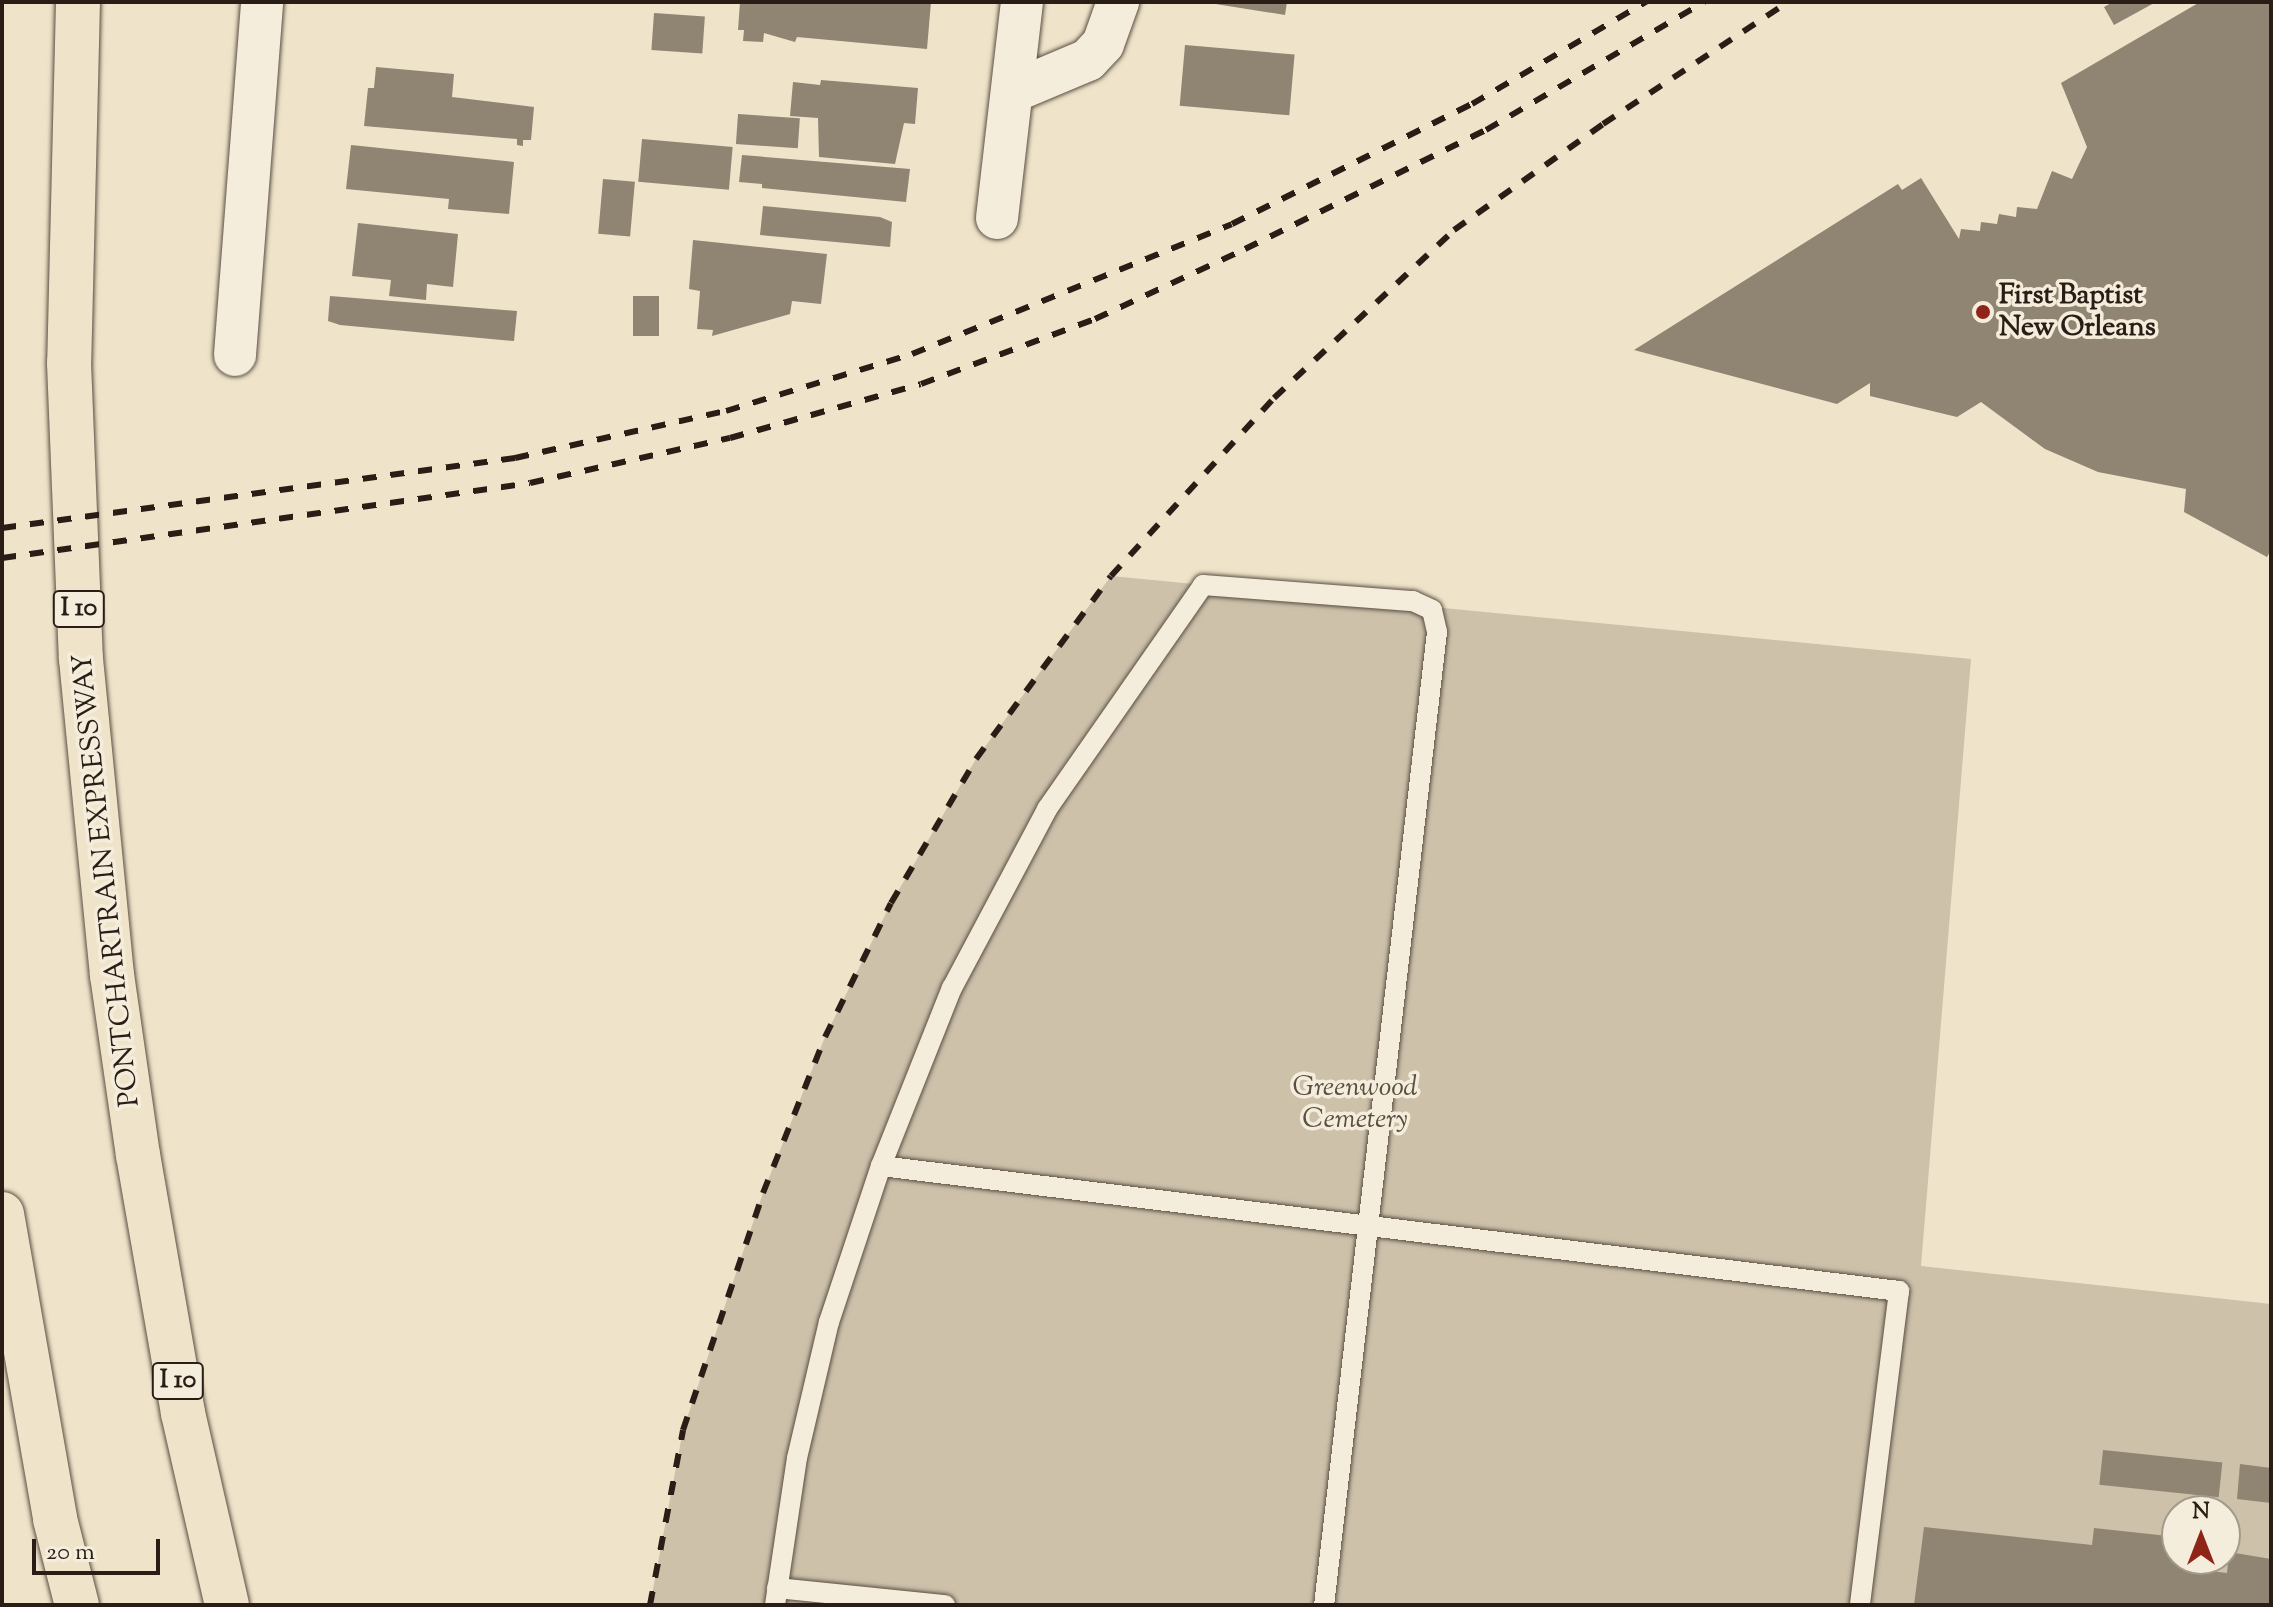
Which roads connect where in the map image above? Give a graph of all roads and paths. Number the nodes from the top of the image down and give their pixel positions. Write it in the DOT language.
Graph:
graph roads {
  1 [pos="80,2"];
  2 [pos="262,2"];
  3 [pos="1022,2"];
  4 [pos="1118,2"];
  5 [pos="1012,92"];
  6 [pos="997,218"];
  7 [pos="235,355"];
  8 [pos="881,1166"];
  9 [pos="2,1214"];
  10 [pos="1365,1227"];
  11 [pos="55,1519"];
  12 [pos="776,1597"];
  13 [pos="55,1605"];
  14 [pos="77,1605"];
  15 [pos="227,1605"];
  16 [pos="945,1605"];
  17 [pos="1324,1605"];
  18 [pos="1860,1605"];
  1 -- 15 [label="highway, PONTCHARTRAIN EXPRESSWAY / I 10"];
  2 -- 7 [label="street"];
  3 -- 5 [label="street"];
  4 -- 5 [label="street"];
  5 -- 6 [label="street"];
  8 -- 10 [label="lane"];
  8 -- 10 [label="lane"];
  8 -- 12 [label="lane"];
  9 -- 11 [label="highway"];
  10 -- 17 [label="lane"];
  10 -- 18 [label="lane"];
  11 -- 13 [label="highway"];
  11 -- 14 [label="highway"];
  12 -- 16 [label="lane"];
}
